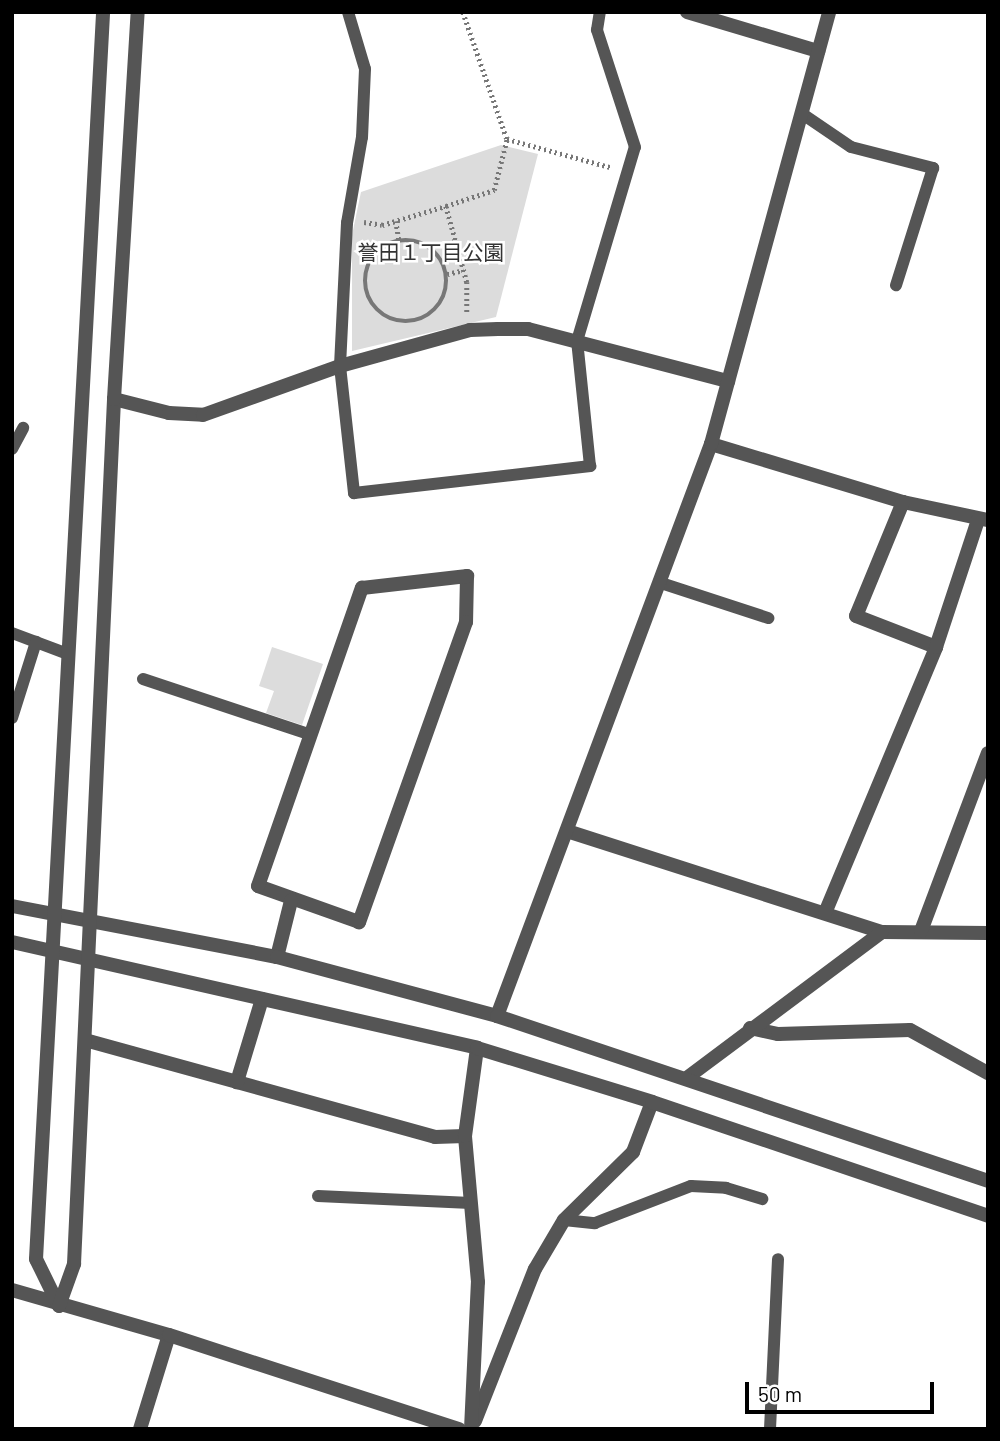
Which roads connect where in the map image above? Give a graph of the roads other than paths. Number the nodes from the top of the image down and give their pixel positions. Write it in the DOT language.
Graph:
graph roads {
  1 [pos="103,12"];
  2 [pos="138,12"];
  3 [pos="348,12"];
  4 [pos="600,12"];
  5 [pos="687,12"];
  6 [pos="829,12"];
  7 [pos="818,51"];
  8 [pos="801,113"];
  9 [pos="896,285"];
  10 [pos="577,341"];
  11 [pos="340,366"];
  12 [pos="728,382"];
  13 [pos="114,399"];
  14 [pos="23,428"];
  15 [pos="711,444"];
  16 [pos="12,449"];
  17 [pos="903,502"];
  18 [pos="983,520"];
  19 [pos="661,583"];
  20 [pos="768,618"];
  21 [pos="12,634"];
  22 [pos="36,642"];
  23 [pos="936,647"];
  24 [pos="68,653"];
  25 [pos="143,679"];
  26 [pos="12,718"];
  27 [pos="308,734"];
  28 [pos="988,753"];
  29 [pos="567,831"];
  30 [pos="292,901"];
  31 [pos="12,906"];
  32 [pos="825,913"];
  33 [pos="54,915"];
  34 [pos="89,920"];
  35 [pos="921,931"];
  36 [pos="882,932"];
  37 [pos="988,933"];
  38 [pos="12,942"];
  39 [pos="51,951"];
  40 [pos="277,957"];
  41 [pos="89,963"];
  42 [pos="262,999"];
  43 [pos="498,1016"];
  44 [pos="750,1028"];
  45 [pos="85,1040"];
  46 [pos="477,1048"];
  47 [pos="988,1073"];
  48 [pos="688,1077"];
  49 [pos="237,1082"];
  50 [pos="652,1102"];
  51 [pos="465,1136"];
  52 [pos="988,1181"];
  53 [pos="318,1196"];
  54 [pos="762,1199"];
  55 [pos="471,1203"];
  56 [pos="988,1216"];
  57 [pos="564,1220"];
  58 [pos="778,1259"];
  59 [pos="12,1290"];
  60 [pos="59,1306"];
  61 [pos="169,1335"];
  62 [pos="140,1429"];
  63 [pos="459,1429"];
  64 [pos="471,1429"];
  65 [pos="770,1429"];
  1 -- 24 [label="street"];
  2 -- 13 [label="street"];
  3 -- 11 [label="lane"];
  4 -- 10 [label="lane"];
  5 -- 7 [label="street"];
  6 -- 7 [label="street"];
  7 -- 8 [label="street"];
  8 -- 9 [label="lane"];
  8 -- 12 [label="street"];
  10 -- 11 [label="street"];
  10 -- 11 [label="lane"];
  10 -- 12 [label="street"];
  11 -- 13 [label="street"];
  12 -- 15 [label="street"];
  13 -- 34 [label="street"];
  14 -- 16 [label="lane"];
  15 -- 17 [label="street"];
  15 -- 19 [label="street"];
  17 -- 18 [label="street"];
  17 -- 23 [label="street"];
  18 -- 23 [label="street"];
  19 -- 20 [label="lane"];
  19 -- 29 [label="street"];
  21 -- 22 [label="lane"];
  22 -- 24 [label="lane"];
  22 -- 26 [label="lane"];
  23 -- 32 [label="street"];
  24 -- 33 [label="street"];
  25 -- 27 [label="lane"];
  27 -- 30 [label="street"];
  27 -- 30 [label="street"];
  28 -- 35 [label="street"];
  29 -- 32 [label="street"];
  29 -- 43 [label="street"];
  30 -- 40 [label="street"];
  31 -- 33 [label="street"];
  32 -- 36 [label="street"];
  33 -- 34 [label="street"];
  33 -- 39 [label="street"];
  34 -- 40 [label="street"];
  34 -- 41 [label="street"];
  35 -- 36 [label="street"];
  35 -- 37 [label="street"];
  36 -- 44 [label="street"];
  38 -- 39 [label="street"];
  39 -- 41 [label="street"];
  39 -- 60 [label="street"];
  40 -- 43 [label="street"];
  41 -- 42 [label="street"];
  41 -- 45 [label="street"];
  42 -- 46 [label="street"];
  42 -- 49 [label="street"];
  43 -- 48 [label="street"];
  44 -- 47 [label="street"];
  44 -- 48 [label="street"];
  45 -- 49 [label="street"];
  45 -- 60 [label="street"];
  46 -- 50 [label="street"];
  46 -- 51 [label="street"];
  48 -- 52 [label="street"];
  49 -- 51 [label="street"];
  50 -- 56 [label="street"];
  50 -- 57 [label="street"];
  51 -- 55 [label="street"];
  53 -- 55 [label="lane"];
  54 -- 57 [label="lane"];
  55 -- 64 [label="street"];
  57 -- 64 [label="street"];
  58 -- 65 [label="lane"];
  59 -- 60 [label="street"];
  60 -- 61 [label="street"];
  61 -- 62 [label="street"];
  61 -- 63 [label="street"];
}
